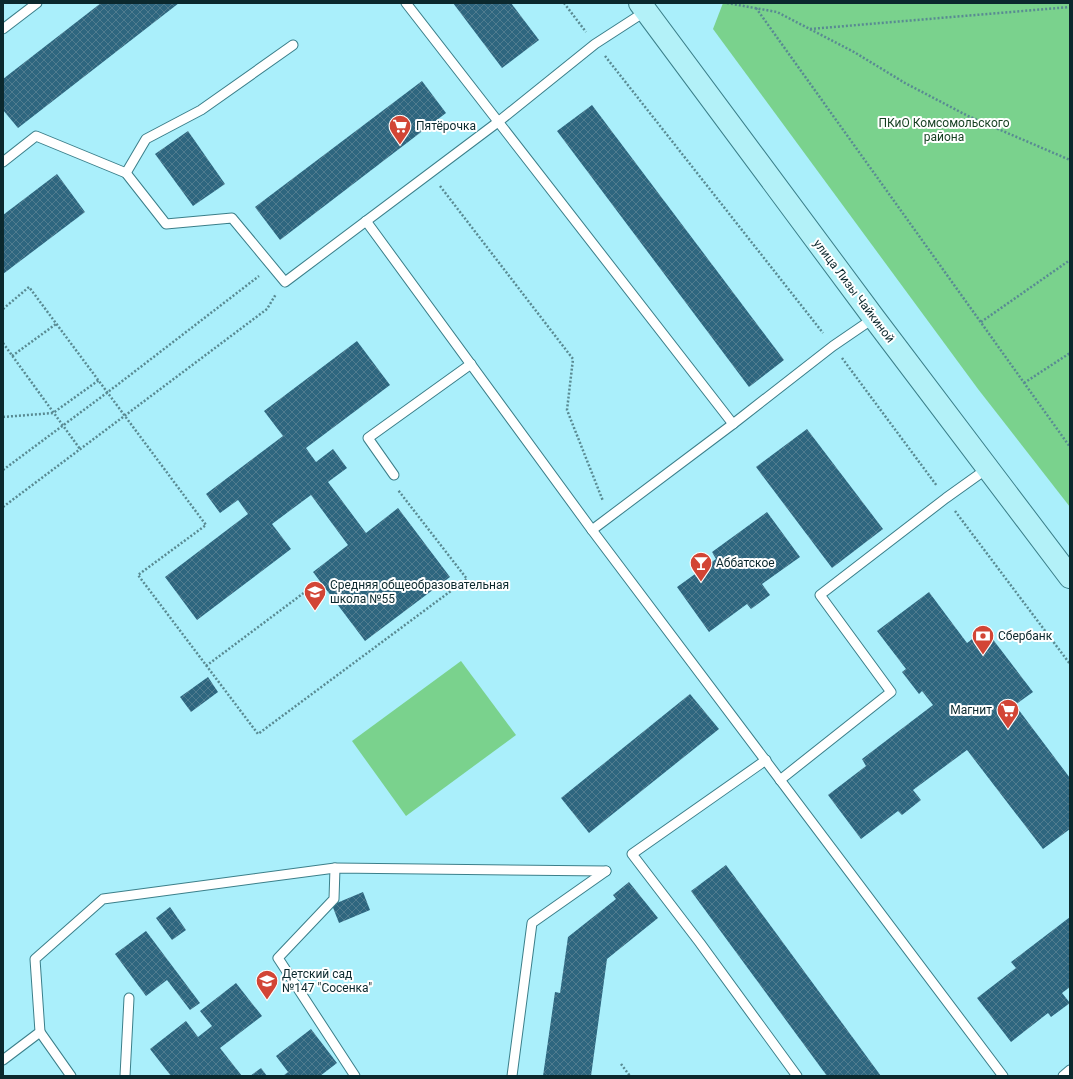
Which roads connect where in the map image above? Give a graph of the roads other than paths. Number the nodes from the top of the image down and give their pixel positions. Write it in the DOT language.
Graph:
graph roads {
  1 [pos="37,3"];
  2 [pos="406,3"];
  3 [pos="643,7"];
  4 [pos="3,29"];
  5 [pos="293,45"];
  6 [pos="498,122"];
  7 [pos="3,161"];
  8 [pos="126,173"];
  9 [pos="366,221"];
  10 [pos="874,318"];
  11 [pos="471,364"];
  12 [pos="733,424"];
  13 [pos="988,468"];
  14 [pos="394,475"];
  15 [pos="592,530"];
  16 [pos="1070,576"];
  17 [pos="766,760"];
  18 [pos="780,780"];
  19 [pos="335,868"];
  20 [pos="129,998"];
  21 [pos="40,1032"];
  22 [pos="3,1060"];
  23 [pos="1070,1070"];
  24 [pos="71,1076"];
  25 [pos="125,1076"];
  26 [pos="355,1076"];
  27 [pos="512,1076"];
  28 [pos="797,1076"];
  29 [pos="1003,1076"];
  30 [pos="1063,1076"];
  1 -- 4 [label="lane"];
  2 -- 6 [label="lane"];
  3 -- 6 [label="lane"];
  3 -- 10 [label="main road, улица Лизы Чайкиной"];
  5 -- 8 [label="lane"];
  6 -- 9 [label="lane"];
  6 -- 12 [label="lane"];
  7 -- 8 [label="lane"];
  8 -- 9 [label="lane"];
  9 -- 11 [label="lane"];
  10 -- 12 [label="lane"];
  10 -- 13 [label="main road, улица Лизы Чайкиной"];
  11 -- 14 [label="lane"];
  11 -- 15 [label="lane"];
  12 -- 15 [label="lane"];
  13 -- 16 [label="main road, улица Лизы Чайкиной"];
  13 -- 18 [label="lane"];
  15 -- 17 [label="lane"];
  17 -- 18 [label="lane"];
  17 -- 28 [label="lane"];
  18 -- 29 [label="lane"];
  19 -- 21 [label="lane"];
  19 -- 26 [label="lane"];
  19 -- 27 [label="lane"];
  20 -- 25 [label="lane"];
  21 -- 22 [label="lane"];
  21 -- 24 [label="lane"];
  23 -- 30 [label="lane"];
}
